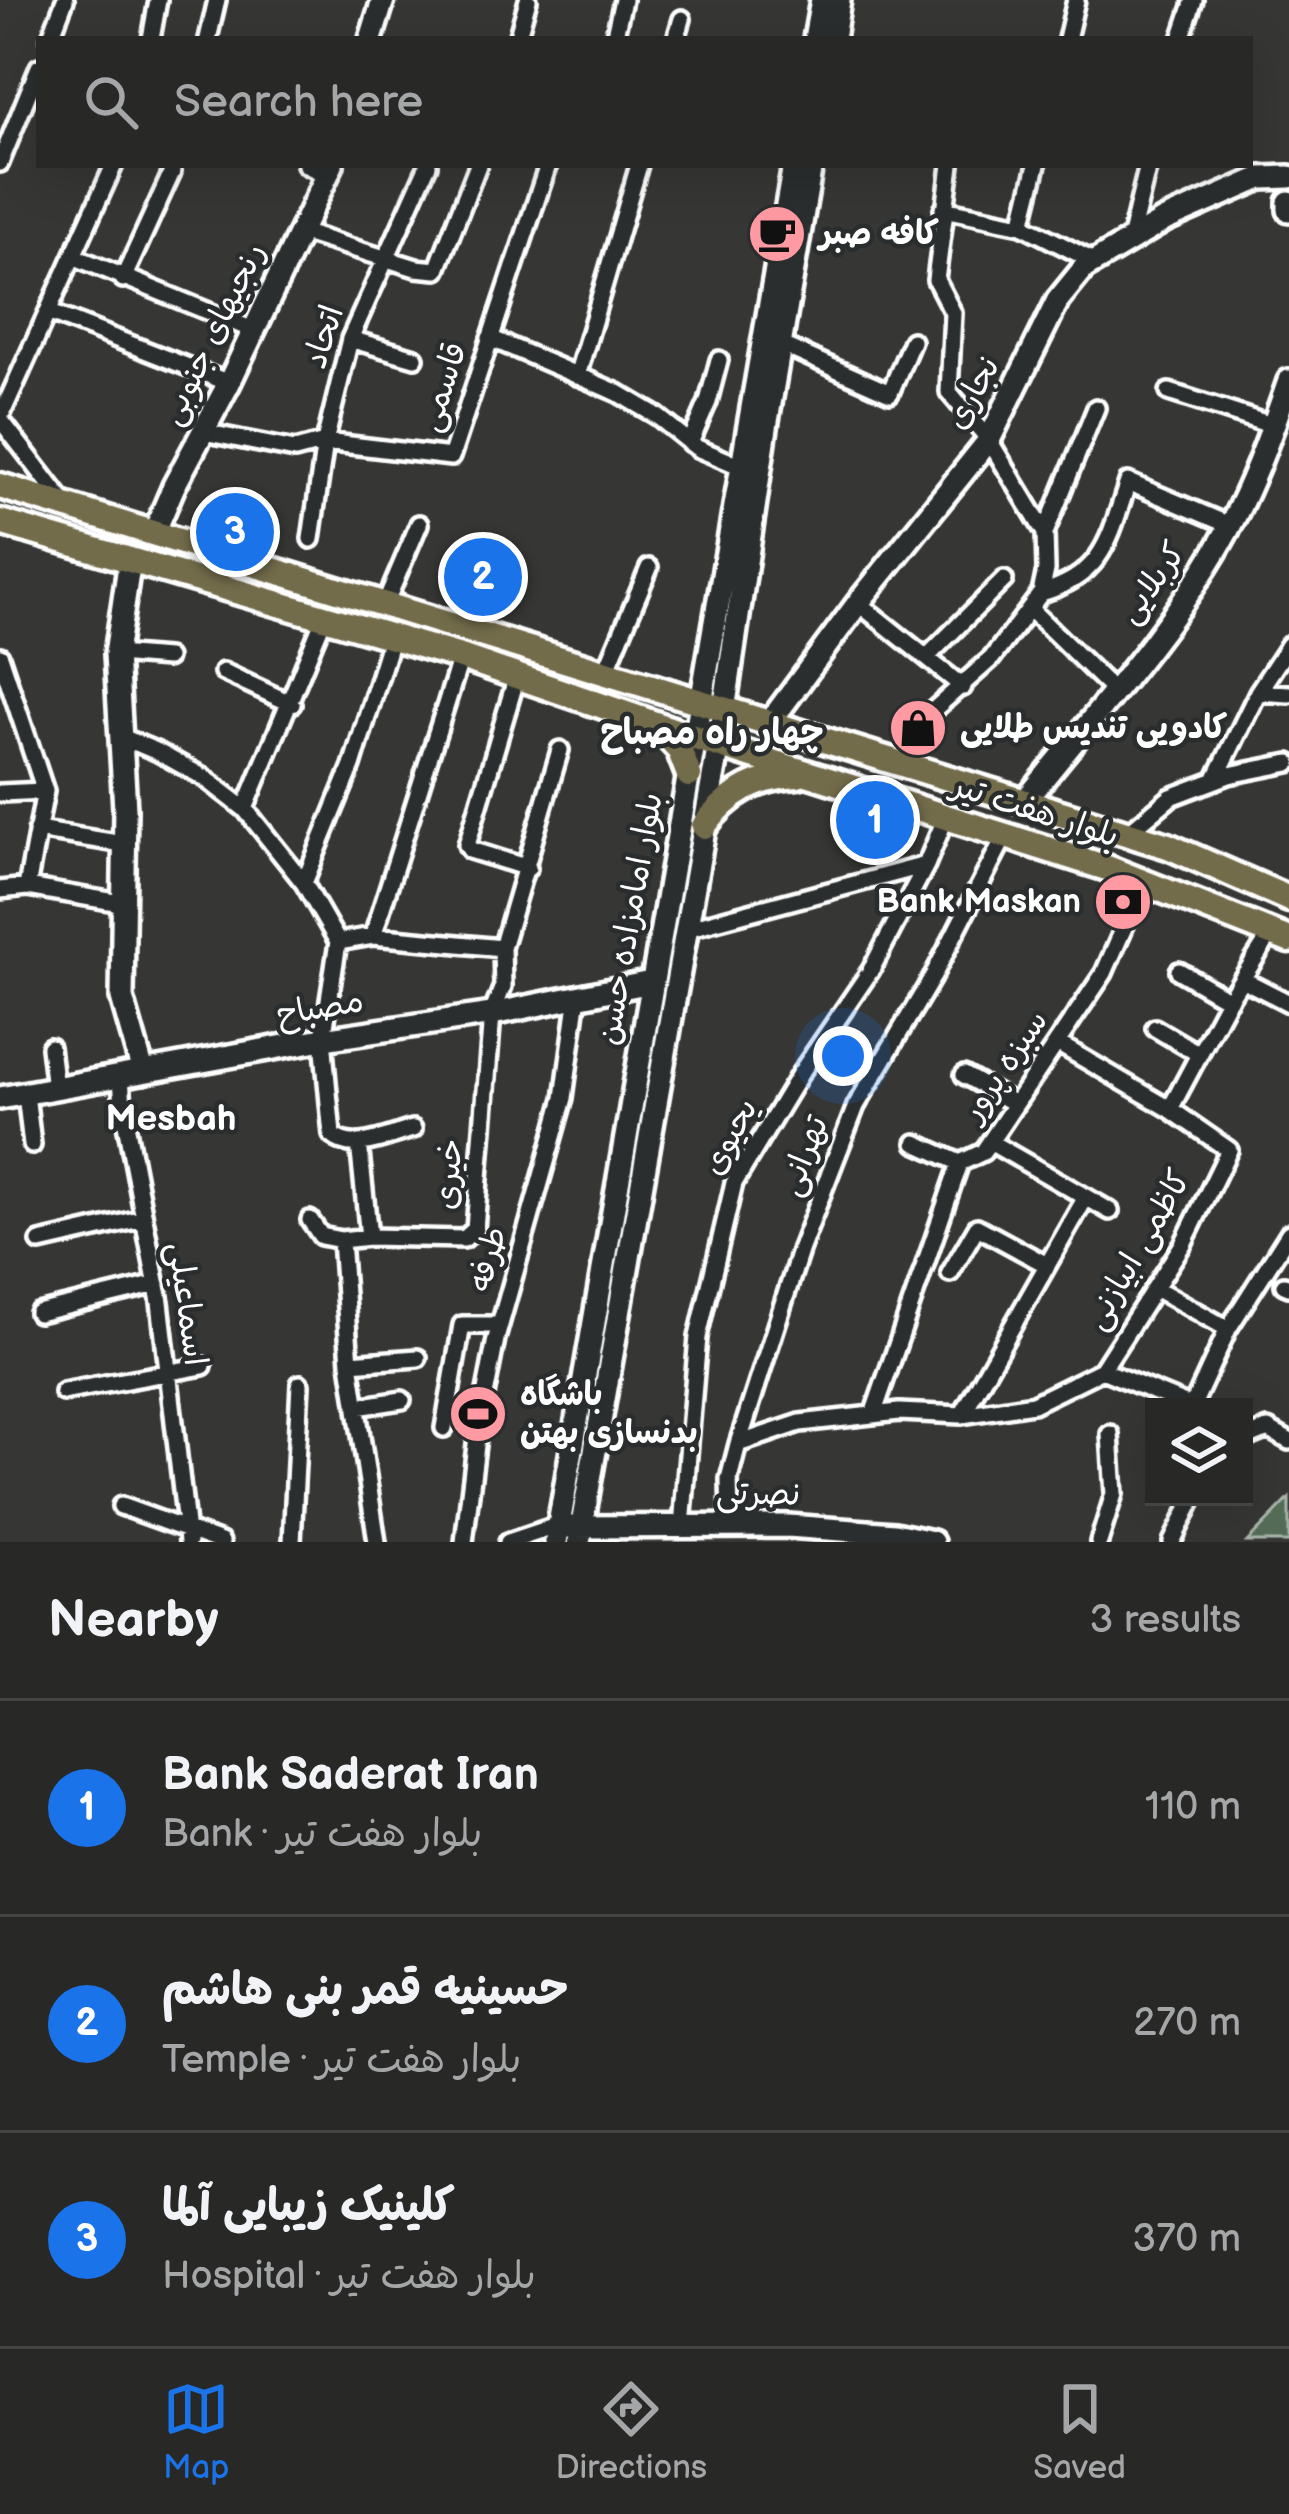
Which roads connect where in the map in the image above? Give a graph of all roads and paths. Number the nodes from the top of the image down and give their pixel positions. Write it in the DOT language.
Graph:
graph roads {
  1 [pos="65,0"];
  2 [pos="158,0"];
  3 [pos="217,0"];
  4 [pos="383,0"];
  5 [pos="528,0"];
  6 [pos="623,0"];
  7 [pos="822,0"];
  8 [pos="839,0"];
  9 [pos="1076,0"];
  10 [pos="1194,0"];
  11 [pos="682,19"];
  12 [pos="51,36"];
  13 [pos="152,36"];
  14 [pos="209,36"];
  15 [pos="372,36"];
  16 [pos="519,36"];
  17 [pos="615,36"];
  18 [pos="677,36"];
  19 [pos="816,36"];
  20 [pos="833,36"];
  21 [pos="1068,36"];
  22 [pos="1181,36"];
  23 [pos="36,74"];
  24 [pos="0,163"];
  25 [pos="113,168"];
  26 [pos="322,168"];
  27 [pos="427,168"];
  28 [pos="477,168"];
  29 [pos="547,168"];
  30 [pos="638,168"];
  31 [pos="794,168"];
  32 [pos="810,168"];
  33 [pos="950,168"];
  34 [pos="1035,168"];
  35 [pos="1147,168"];
  36 [pos="172,172"];
  37 [pos="1289,177"];
  38 [pos="943,209"];
  39 [pos="1022,225"];
  40 [pos="301,232"];
  41 [pos="1130,240"];
  42 [pos="73,256"];
  43 [pos="387,259"];
  44 [pos="1095,262"];
  45 [pos="784,273"];
  46 [pos="123,279"];
  47 [pos="48,312"];
  48 [pos="253,329"];
  49 [pos="490,338"];
  50 [pos="350,340"];
  51 [pos="912,341"];
  52 [pos="780,344"];
  53 [pos="415,358"];
  54 [pos="719,360"];
  55 [pos="578,376"];
  56 [pos="1289,380"];
  57 [pos="230,383"];
  58 [pos="1169,392"];
  59 [pos="1096,408"];
  60 [pos="0,418"];
  61 [pos="1274,426"];
  62 [pos="202,432"];
  63 [pos="989,440"];
  64 [pos="325,442"];
  65 [pos="690,442"];
  66 [pos="742,467"];
  67 [pos="0,486"];
  68 [pos="67,506"];
  69 [pos="0,522"];
  70 [pos="419,524"];
  71 [pos="1229,525"];
  72 [pos="154,533"];
  73 [pos="1045,533"];
  74 [pos="311,539"];
  75 [pos="130,559"];
  76 [pos="252,563"];
  77 [pos="649,568"];
  78 [pos="1004,580"];
  79 [pos="314,582"];
  80 [pos="242,592"];
  81 [pos="1040,593"];
  82 [pos="858,603"];
  83 [pos="385,604"];
  84 [pos="1030,609"];
  85 [pos="314,614"];
  86 [pos="392,636"];
  87 [pos="1289,645"];
  88 [pos="116,654"];
  89 [pos="0,656"];
  90 [pos="928,656"];
  91 [pos="461,657"];
  92 [pos="167,658"];
  93 [pos="223,672"];
  94 [pos="605,673"];
  95 [pos="518,676"];
  96 [pos="962,687"];
  97 [pos="1114,691"];
  98 [pos="1258,692"];
  99 [pos="1289,694"];
  100 [pos="292,704"];
  101 [pos="711,705"];
  102 [pos="928,715"];
  103 [pos="770,722"];
  104 [pos="654,724"];
  105 [pos="122,737"];
  106 [pos="706,740"];
  107 [pos="560,750"];
  108 [pos="1289,763"];
  109 [pos="689,775"];
  110 [pos="819,776"];
  111 [pos="1215,780"];
  112 [pos="45,790"];
  113 [pos="0,793"];
  114 [pos="1026,800"];
  115 [pos="245,809"];
  116 [pos="946,817"];
  117 [pos="704,826"];
  118 [pos="37,830"];
  119 [pos="1128,833"];
  120 [pos="1005,836"];
  121 [pos="123,844"];
  122 [pos="926,865"];
  123 [pos="528,868"];
  124 [pos="1144,882"];
  125 [pos="304,883"];
  126 [pos="27,887"];
  127 [pos="0,889"];
  128 [pos="1289,899"];
  129 [pos="122,903"];
  130 [pos="686,929"];
  131 [pos="374,936"];
  132 [pos="1281,936"];
  133 [pos="338,942"];
  134 [pos="502,948"];
  135 [pos="1179,971"];
  136 [pos="1241,979"];
  137 [pos="651,982"];
  138 [pos="578,995"];
  139 [pos="1229,1000"];
  140 [pos="1289,1003"];
  141 [pos="492,1014"];
  142 [pos="1155,1028"];
  143 [pos="323,1039"];
  144 [pos="1057,1043"];
  145 [pos="50,1047"];
  146 [pos="1199,1054"];
  147 [pos="132,1074"];
  148 [pos="964,1075"];
  149 [pos="55,1088"];
  150 [pos="26,1094"];
  151 [pos="0,1098"];
  152 [pos="1015,1105"];
  153 [pos="1170,1108"];
  154 [pos="413,1129"];
  155 [pos="990,1142"];
  156 [pos="359,1143"];
  157 [pos="916,1143"];
  158 [pos="32,1145"];
  159 [pos="960,1163"];
  160 [pos="1086,1197"];
  161 [pos="1110,1211"];
  162 [pos="144,1218"];
  163 [pos="310,1220"];
  164 [pos="1289,1233"];
  165 [pos="369,1237"];
  166 [pos="340,1240"];
  167 [pos="40,1242"];
  168 [pos="1047,1265"];
  169 [pos="950,1274"];
  170 [pos="157,1284"];
  171 [pos="1155,1288"];
  172 [pos="38,1313"];
  173 [pos="500,1324"];
  174 [pos="1228,1329"];
  175 [pos="418,1358"];
  176 [pos="350,1364"];
  177 [pos="203,1366"];
  178 [pos="1102,1370"];
  179 [pos="167,1373"];
  180 [pos="300,1384"];
  181 [pos="63,1392"];
  182 [pos="1172,1398"];
  183 [pos="1196,1398"];
  184 [pos="402,1400"];
  185 [pos="357,1407"];
  186 [pos="872,1415"];
  187 [pos="962,1415"];
  188 [pos="444,1427"];
  189 [pos="1111,1435"];
  190 [pos="1253,1435"];
  191 [pos="1289,1441"];
  192 [pos="738,1444"];
  193 [pos="121,1506"];
  194 [pos="1190,1506"];
  195 [pos="730,1524"];
  196 [pos="682,1526"];
  197 [pos="187,1534"];
  198 [pos="568,1534"];
  199 [pos="221,1542"];
  200 [pos="292,1542"];
  201 [pos="377,1542"];
  202 [pos="464,1542"];
  203 [pos="508,1542"];
  204 [pos="932,1542"];
  205 [pos="1099,1542"];
  206 [pos="1172,1542"];
  1 -- 12 [label="street"];
  2 -- 13 [label="street"];
  3 -- 14 [label="street"];
  4 -- 15 [label="street"];
  5 -- 16 [label="street"];
  6 -- 17 [label="street"];
  7 -- 19 [label="street"];
  8 -- 20 [label="street"];
  9 -- 21 [label="street"];
  10 -- 22 [label="street"];
  11 -- 18 [label="street"];
  23 -- 24 [label="street"];
  25 -- 42 [label="street"];
  26 -- 40 [label="street, رنجیهای جنوبی"];
  27 -- 43 [label="street, اتحاد"];
  28 -- 43 [label="street"];
  29 -- 49 [label="street, قاسمی"];
  30 -- 55 [label="street"];
  31 -- 45 [label="street, بلوار امامزاده حسن"];
  32 -- 45 [label="street, بلوار امامزاده حسن"];
  33 -- 38 [label="street"];
  34 -- 39 [label="street"];
  35 -- 41 [label="street"];
  36 -- 46 [label="street"];
  37 -- 41 [label="street, نجاری"];
  38 -- 39 [label="street"];
  38 -- 63 [label="street"];
  39 -- 44 [label="street"];
  40 -- 43 [label="street"];
  40 -- 48 [label="street, رنجیهای جنوبی"];
  41 -- 44 [label="street, نجاری"];
  42 -- 46 [label="street"];
  42 -- 47 [label="street"];
  43 -- 50 [label="street, اتحاد"];
  44 -- 63 [label="street, نجاری"];
  45 -- 52 [label="street, بلوار امامزاده حسن"];
  45 -- 66 [label="street, بلوار امامزاده حسن"];
  46 -- 48 [label="street"];
  47 -- 57 [label="street"];
  47 -- 60 [label="street"];
  48 -- 57 [label="street, رنجیهای جنوبی"];
  49 -- 55 [label="street"];
  49 -- 64 [label="street, قاسمی"];
  50 -- 53 [label="street"];
  50 -- 64 [label="street, اتحاد"];
  51 -- 52 [label="street"];
  52 -- 101 [label="street, بلوار امامزاده حسن"];
  54 -- 65 [label="street"];
  55 -- 65 [label="street"];
  56 -- 61 [label="street, کربلایی"];
  57 -- 62 [label="street, رنجیهای جنوبی"];
  58 -- 61 [label="street"];
  59 -- 73 [label="street"];
  60 -- 68 [label="street"];
  61 -- 71 [label="street, کربلایی"];
  62 -- 64 [label="street, قاسمی"];
  62 -- 72 [label="street, رنجیهای جنوبی"];
  63 -- 73 [label="street"];
  63 -- 82 [label="street, نجاری"];
  64 -- 74 [label="street, اتحاد"];
  65 -- 66 [label="street"];
  66 -- 101 [label="street, بلوار امامزاده حسن"];
  67 -- 68 [label="main road, بلوار هفت تیر"];
  68 -- 72 [label="main road, بلوار هفت تیر"];
  69 -- 75 [label="main road, بلوار هفت تیر"];
  70 -- 83 [label="street"];
  71 -- 81 [label="street"];
  71 -- 97 [label="street, کربلایی"];
  72 -- 76 [label="main road, بلوار هفت تیر"];
  73 -- 81 [label="street"];
  75 -- 80 [label="main road, بلوار هفت تیر"];
  75 -- 88 [label="street"];
  76 -- 79 [label="main road, بلوار هفت تیر"];
  76 -- 80 [label="main road"];
  77 -- 94 [label="street"];
  78 -- 90 [label="street"];
  79 -- 83 [label="main road, بلوار هفت تیر"];
  79 -- 85 [label="main road"];
  80 -- 85 [label="main road, بلوار هفت تیر"];
  81 -- 84 [label="street"];
  82 -- 90 [label="street"];
  82 -- 103 [label="street, نجاری"];
  83 -- 94 [label="main road, بلوار هفت تیر"];
  84 -- 96 [label="street"];
  84 -- 97 [label="street"];
  85 -- 86 [label="main road, بلوار هفت تیر"];
  85 -- 100 [label="street"];
  86 -- 91 [label="main road, بلوار هفت تیر"];
  86 -- 125 [label="street"];
  87 -- 98 [label="street"];
  88 -- 92 [label="street"];
  88 -- 105 [label="street"];
  89 -- 112 [label="street"];
  90 -- 96 [label="street"];
  91 -- 95 [label="main road, بلوار هفت تیر"];
  91 -- 131 [label="street"];
  93 -- 100 [label="street"];
  94 -- 101 [label="main road, بلوار هفت تیر"];
  95 -- 104 [label="main road, بلوار هفت تیر"];
  95 -- 123 [label="street"];
  96 -- 102 [label="street"];
  97 -- 114 [label="street, کربلایی"];
  98 -- 99 [label="street"];
  98 -- 111 [label="street"];
  100 -- 115 [label="street"];
  101 -- 103 [label="main road, بلوار هفت تیر"];
  101 -- 106 [label="street, بلوار امامزاده حسن"];
  103 -- 114 [label="main road, بلوار هفت تیر"];
  104 -- 106 [label="main road, بلوار هفت تیر"];
  104 -- 109 [label="main road"];
  105 -- 115 [label="street"];
  105 -- 121 [label="street"];
  106 -- 109 [label="street, بلوار امامزاده حسن"];
  106 -- 110 [label="main road, بلوار هفت تیر"];
  106 -- 117 [label="street, بلوار امامزاده حسن"];
  107 -- 123 [label="street, خیری"];
  108 -- 111 [label="street"];
  109 -- 137 [label="street, بلوار امامزاده حسن"];
  110 -- 116 [label="main road, بلوار هفت تیر"];
  110 -- 117 [label="main road"];
  111 -- 119 [label="street"];
  112 -- 113 [label="street"];
  112 -- 118 [label="street"];
  114 -- 119 [label="main road, بلوار هفت تیر"];
  115 -- 125 [label="street"];
  116 -- 120 [label="main road, بلوار هفت تیر"];
  116 -- 122 [label="street, یحیوی"];
  117 -- 130 [label="street, بلوار امامزاده حسن"];
  118 -- 121 [label="street"];
  118 -- 126 [label="street"];
  119 -- 128 [label="main road, بلوار هفت تیر"];
  120 -- 124 [label="main road, بلوار هفت تیر"];
  120 -- 192 [label="street, تهرانی"];
  121 -- 129 [label="street"];
  122 -- 130 [label="street"];
  122 -- 196 [label="street, یحیوی"];
  123 -- 134 [label="street, خیری"];
  124 -- 132 [label="main road, بلوار هفت تیر"];
  124 -- 144 [label="street, سبزه پرور"];
  125 -- 133 [label="street"];
  126 -- 127 [label="street"];
  126 -- 129 [label="street"];
  129 -- 147 [label="street"];
  130 -- 198 [label="street, بلوار امامزاده حسن"];
  131 -- 133 [label="street"];
  131 -- 134 [label="street"];
  132 -- 136 [label="street"];
  133 -- 143 [label="street"];
  134 -- 141 [label="street, خیری"];
  135 -- 139 [label="street"];
  136 -- 139 [label="street"];
  136 -- 140 [label="street"];
  137 -- 138 [label="street, مصباح"];
  137 -- 198 [label="street, بلوار امامزاده حسن"];
  138 -- 141 [label="street, مصباح"];
  138 -- 173 [label="street, طرفه"];
  139 -- 146 [label="street"];
  141 -- 143 [label="street, مصباح"];
  141 -- 165 [label="street, خیری"];
  142 -- 146 [label="street"];
  143 -- 147 [label="street, مصباح"];
  143 -- 156 [label="street"];
  144 -- 152 [label="street, سبزه پرور"];
  144 -- 153 [label="street"];
  145 -- 149 [label="street"];
  146 -- 153 [label="street"];
  147 -- 149 [label="street, مصباح"];
  147 -- 162 [label="street, اسماعیلی"];
  148 -- 152 [label="street"];
  149 -- 150 [label="street, مصباح"];
  150 -- 151 [label="street, مصباح"];
  150 -- 158 [label="street"];
  152 -- 155 [label="street, سبزه پرور"];
  153 -- 171 [label="street, کاظمی ابیازنی"];
  154 -- 156 [label="street"];
  155 -- 159 [label="street, سبزه پرور"];
  155 -- 160 [label="street"];
  156 -- 165 [label="street"];
  157 -- 159 [label="street"];
  159 -- 186 [label="street, سبزه پرور"];
  160 -- 161 [label="street"];
  160 -- 168 [label="street"];
  162 -- 167 [label="street"];
  162 -- 170 [label="street, اسماعیلی"];
  163 -- 166 [label="street, خیری"];
  164 -- 174 [label="street"];
  165 -- 166 [label="street, خیری"];
  166 -- 176 [label="street"];
  168 -- 169 [label="street"];
  168 -- 187 [label="street"];
  170 -- 172 [label="street"];
  170 -- 179 [label="street, اسماعیلی"];
  171 -- 174 [label="street"];
  171 -- 178 [label="street, کاظمی ابیازنی"];
  173 -- 188 [label="street"];
  173 -- 202 [label="street, طرفه"];
  174 -- 183 [label="street"];
  175 -- 176 [label="street"];
  176 -- 185 [label="street"];
  177 -- 179 [label="street"];
  178 -- 182 [label="street"];
  178 -- 187 [label="street"];
  179 -- 181 [label="street"];
  179 -- 197 [label="street, اسماعیلی"];
  180 -- 200 [label="street"];
  184 -- 185 [label="street"];
  185 -- 201 [label="street"];
  186 -- 187 [label="street"];
  186 -- 192 [label="street"];
  189 -- 205 [label="street"];
  190 -- 191 [label="street"];
  192 -- 195 [label="street, تهرانی"];
  193 -- 197 [label="street"];
  194 -- 206 [label="street"];
  195 -- 196 [label="street, نصرتی"];
  195 -- 204 [label="street, نصرتی"];
  196 -- 198 [label="street, نصرتی"];
  197 -- 199 [label="street"];
  198 -- 203 [label="street"];
}
